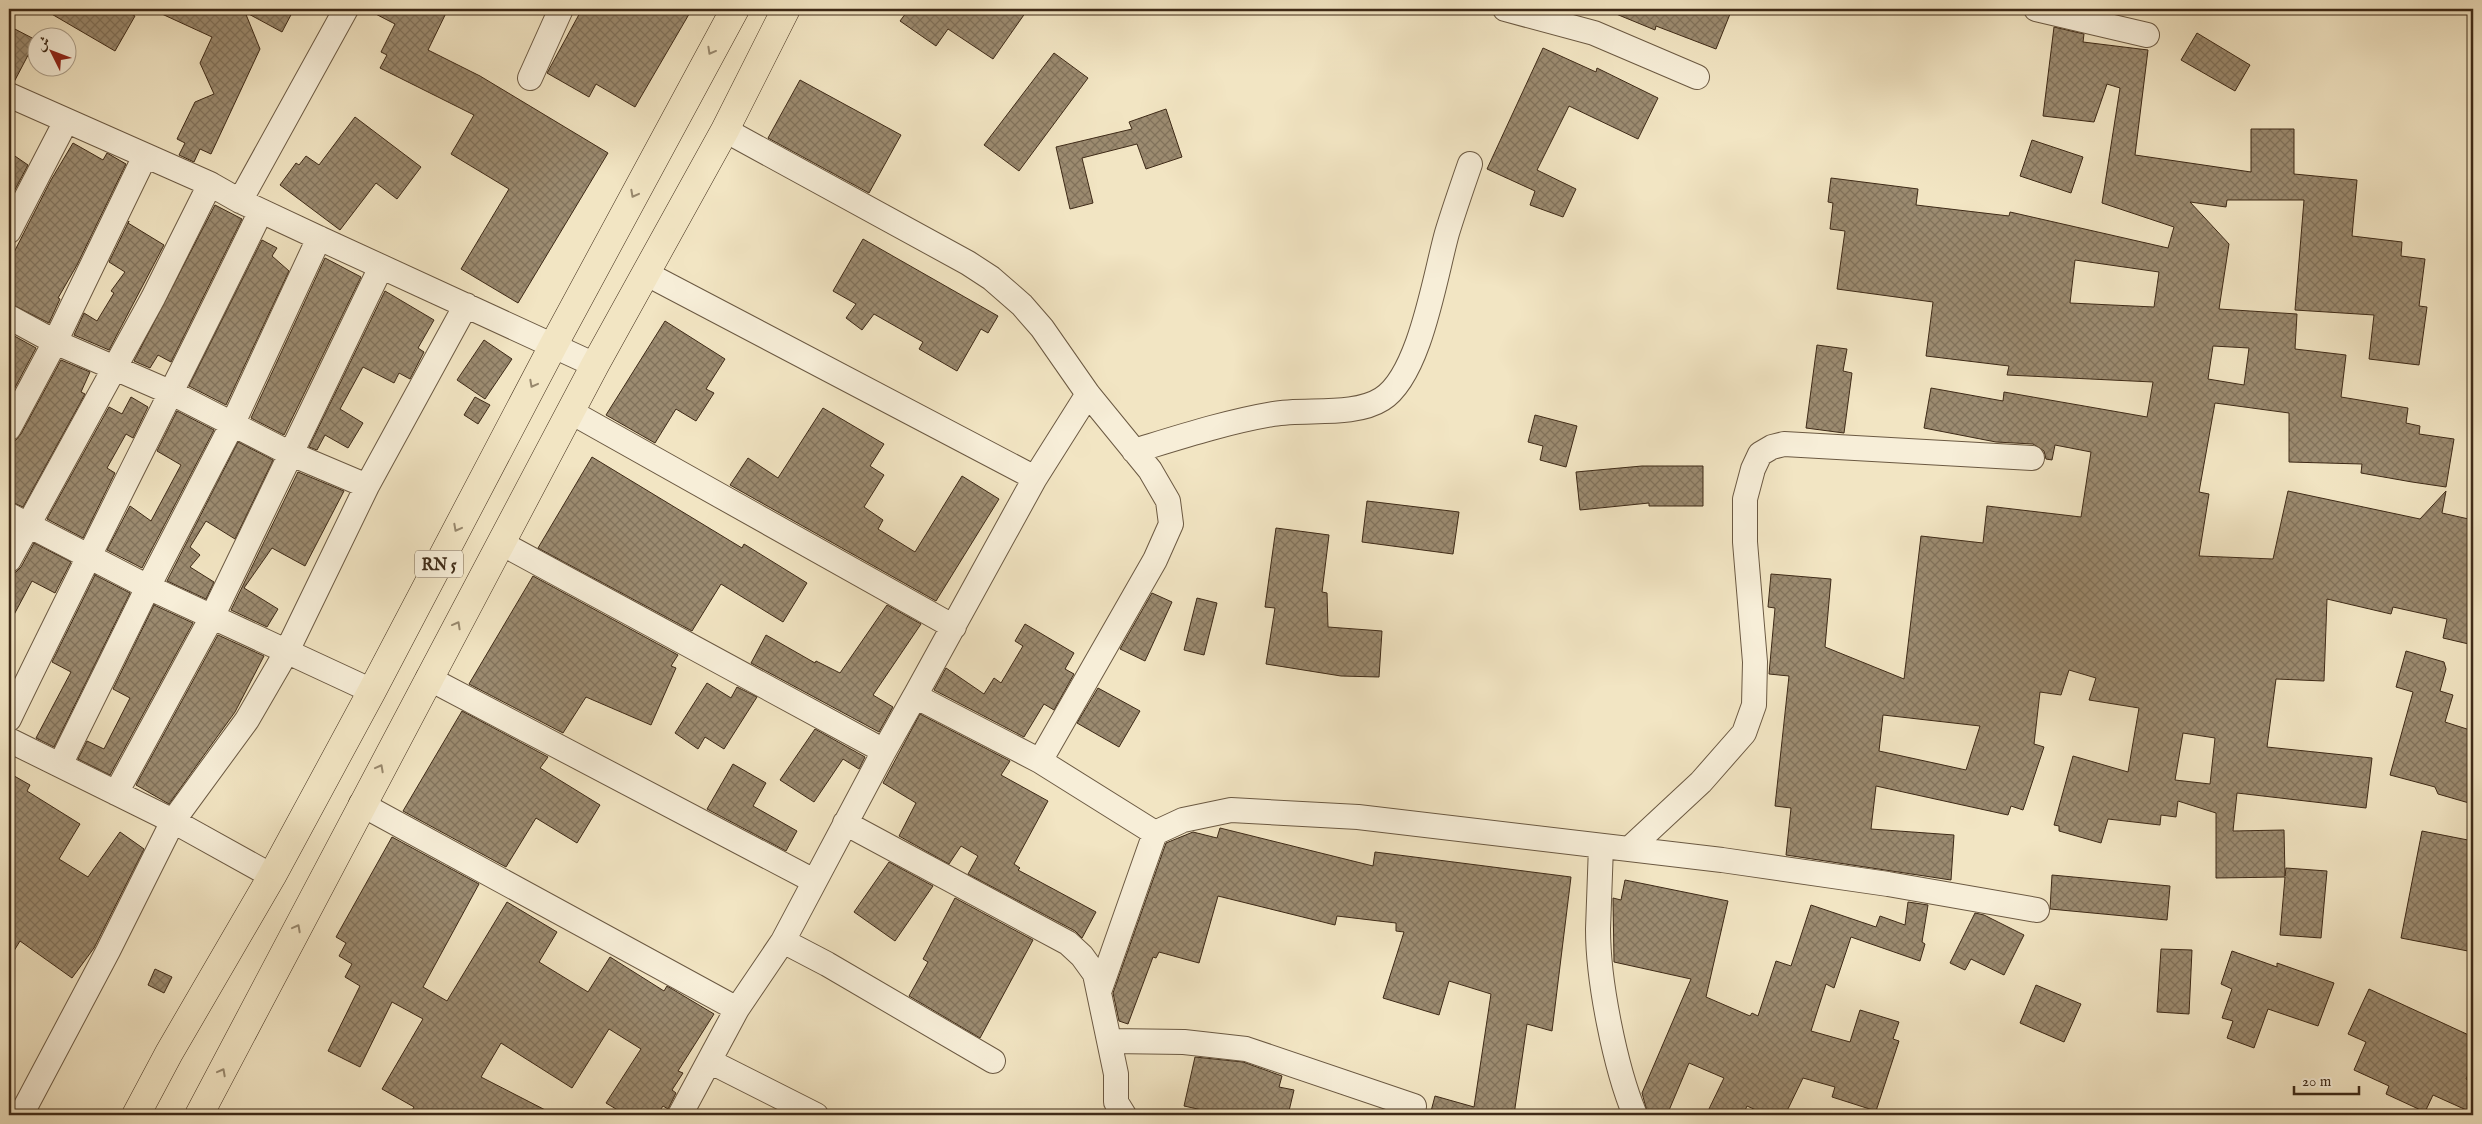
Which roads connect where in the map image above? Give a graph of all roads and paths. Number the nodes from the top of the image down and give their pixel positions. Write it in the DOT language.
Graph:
graph roads {
  1 [pos="346,9"];
  2 [pos="561,9"];
  3 [pos="735,9"];
  4 [pos="786,9"];
  5 [pos="1505,9"];
  6 [pos="2036,9"];
  7 [pos="2147,35"];
  8 [pos="1697,77"];
  9 [pos="530,78"];
  10 [pos="9,95"];
  11 [pos="66,121"];
  12 [pos="726,130"];
  13 [pos="146,156"];
  14 [pos="1470,164"];
  15 [pos="210,184"];
  16 [pos="250,206"];
  17 [pos="9,231"];
  18 [pos="319,238"];
  19 [pos="381,267"];
  20 [pos="644,273"];
  21 [pos="466,305"];
  22 [pos="9,317"];
  23 [pos="55,342"];
  24 [pos="553,346"];
  25 [pos="595,365"];
  26 [pos="115,368"];
  27 [pos="172,393"];
  28 [pos="1088,394"];
  29 [pos="571,412"];
  30 [pos="232,423"];
  31 [pos="9,428"];
  32 [pos="1134,451"];
  33 [pos="289,453"];
  34 [pos="2032,458"];
  35 [pos="1035,478"];
  36 [pos="367,486"];
  37 [pos="18,519"];
  38 [pos="501,544"];
  39 [pos="88,556"];
  40 [pos="9,560"];
  41 [pos="148,587"];
  42 [pos="212,617"];
  43 [pos="954,627"];
  44 [pos="287,651"];
  45 [pos="428,678"];
  46 [pos="372,691"];
  47 [pos="915,696"];
  48 [pos="9,719"];
  49 [pos="9,740"];
  50 [pos="884,751"];
  51 [pos="1040,761"];
  52 [pos="60,765"];
  53 [pos="116,793"];
  54 [pos="361,804"];
  55 [pos="173,821"];
  56 [pos="845,823"];
  57 [pos="1156,833"];
  58 [pos="1601,846"];
  59 [pos="1629,849"];
  60 [pos="272,876"];
  61 [pos="814,881"];
  62 [pos="2038,910"];
  63 [pos="782,941"];
  64 [pos="1099,992"];
  65 [pos="737,1009"];
  66 [pos="1111,1041"];
  67 [pos="709,1061"];
  68 [pos="994,1061"];
  69 [pos="1414,1106"];
  70 [pos="21,1115"];
  71 [pos="136,1115"];
  72 [pos="199,1115"];
  73 [pos="680,1115"];
  74 [pos="816,1115"];
  75 [pos="1124,1115"];
  76 [pos="1635,1115"];
  1 -- 16 [label="street"];
  2 -- 9 [label="street"];
  3 -- 24 [label="main road, RN 5, one-way"];
  4 -- 12 [label="main road, RN 5"];
  5 -- 8 [label="street"];
  6 -- 7 [label="street"];
  10 -- 11 [label="street"];
  11 -- 13 [label="street"];
  11 -- 17 [label="street"];
  12 -- 20 [label="main road, RN 5"];
  12 -- 28 [label="street"];
  13 -- 15 [label="street"];
  13 -- 23 [label="street"];
  14 -- 32 [label="street"];
  15 -- 16 [label="street"];
  15 -- 26 [label="street"];
  16 -- 18 [label="street"];
  16 -- 27 [label="street"];
  18 -- 19 [label="street"];
  18 -- 30 [label="street"];
  19 -- 21 [label="street"];
  19 -- 33 [label="street"];
  20 -- 25 [label="main road, RN 5"];
  20 -- 35 [label="street"];
  21 -- 24 [label="street"];
  21 -- 36 [label="street"];
  22 -- 23 [label="street"];
  23 -- 26 [label="street"];
  23 -- 31 [label="street"];
  24 -- 25 [label="street"];
  24 -- 46 [label="main road, RN 5, one-way"];
  25 -- 29 [label="main road, RN 5"];
  26 -- 27 [label="street"];
  26 -- 37 [label="street"];
  27 -- 30 [label="street"];
  27 -- 39 [label="street"];
  28 -- 32 [label="street"];
  28 -- 35 [label="street"];
  29 -- 38 [label="main road, RN 5"];
  29 -- 43 [label="street"];
  30 -- 33 [label="street"];
  30 -- 41 [label="street"];
  32 -- 51 [label="street"];
  33 -- 36 [label="street"];
  33 -- 42 [label="street"];
  34 -- 59 [label="street"];
  35 -- 43 [label="street"];
  36 -- 44 [label="street"];
  37 -- 39 [label="street"];
  37 -- 40 [label="street"];
  45 -- 38 [label="main road, RN 5, one-way"];
  38 -- 50 [label="street"];
  39 -- 41 [label="street"];
  39 -- 48 [label="street"];
  41 -- 42 [label="street"];
  41 -- 52 [label="street"];
  42 -- 44 [label="street"];
  42 -- 53 [label="street"];
  43 -- 47 [label="street"];
  44 -- 46 [label="street"];
  44 -- 55 [label="street"];
  54 -- 45 [label="main road, RN 5, one-way"];
  45 -- 61 [label="street"];
  46 -- 60 [label="main road, RN 5"];
  47 -- 50 [label="street"];
  47 -- 51 [label="street"];
  49 -- 52 [label="street"];
  50 -- 56 [label="street"];
  51 -- 57 [label="street"];
  52 -- 53 [label="street"];
  53 -- 55 [label="street"];
  54 -- 65 [label="street"];
  72 -- 54 [label="main road, RN 5, one-way"];
  55 -- 60 [label="street"];
  55 -- 70 [label="street"];
  56 -- 61 [label="street"];
  56 -- 64 [label="street"];
  57 -- 58 [label="street"];
  57 -- 64 [label="street"];
  58 -- 59 [label="street"];
  58 -- 76 [label="street"];
  59 -- 62 [label="street"];
  60 -- 71 [label="main road, RN 5"];
  61 -- 63 [label="street"];
  63 -- 65 [label="street"];
  63 -- 68 [label="street"];
  64 -- 66 [label="street"];
  65 -- 67 [label="street"];
  66 -- 69 [label="street"];
  66 -- 75 [label="street"];
  67 -- 73 [label="street"];
  67 -- 74 [label="street"];
}
